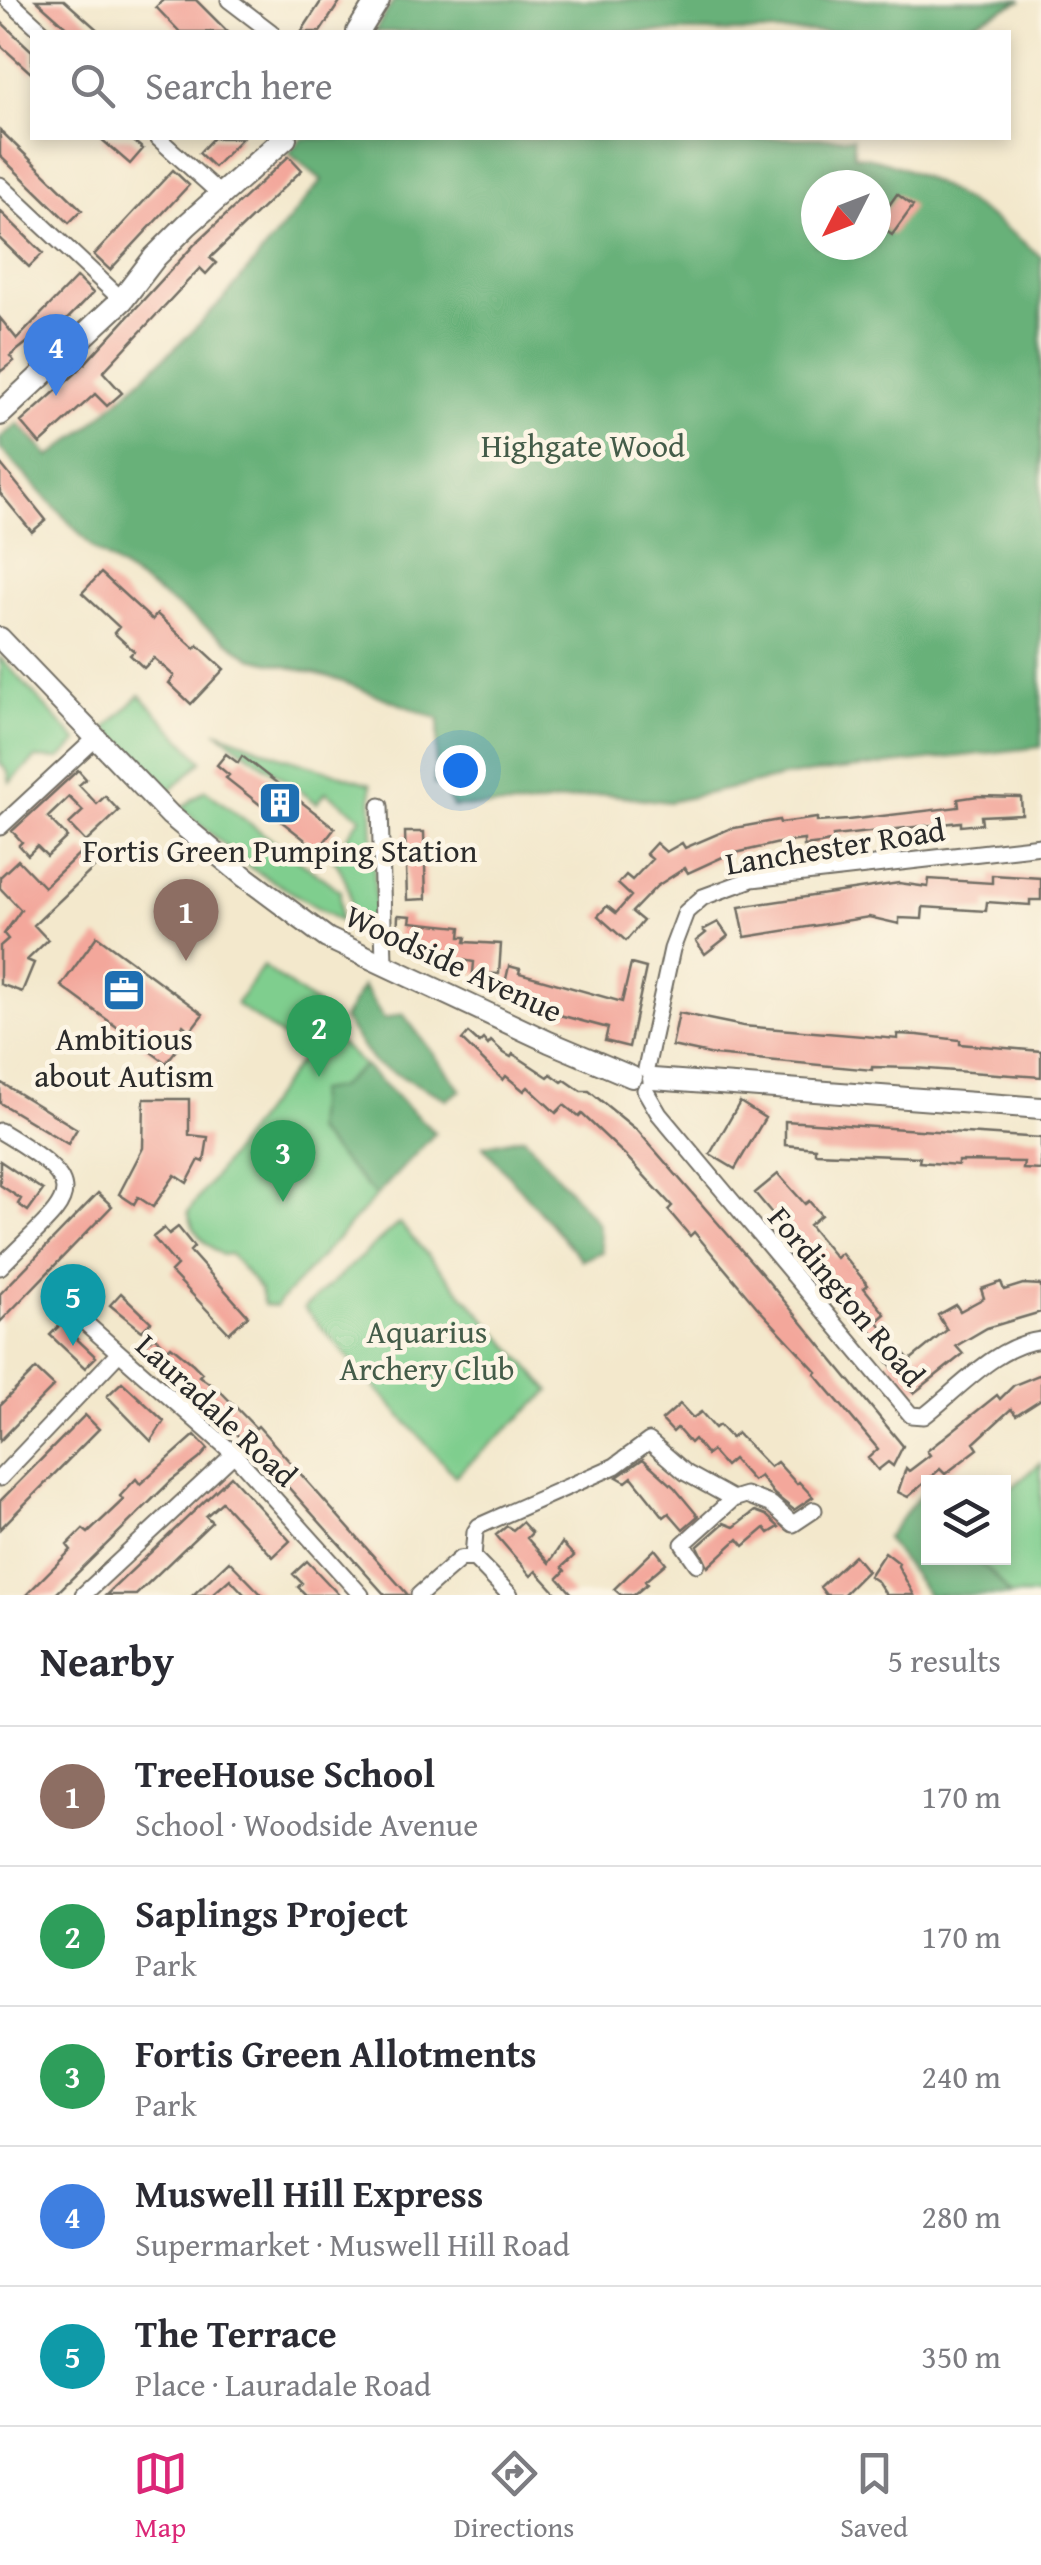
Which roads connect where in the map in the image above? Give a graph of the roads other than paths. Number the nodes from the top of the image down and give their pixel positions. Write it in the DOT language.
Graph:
graph roads {
  1 [pos="8,0"];
  2 [pos="229,0"];
  3 [pos="378,0"];
  4 [pos="41,30"];
  5 [pos="268,30"];
  6 [pos="359,30"];
  7 [pos="160,140"];
  8 [pos="283,140"];
  9 [pos="0,185"];
  10 [pos="221,195"];
  11 [pos="122,300"];
  12 [pos="0,414"];
  13 [pos="0,638"];
  14 [pos="94,739"];
  15 [pos="380,806"];
  16 [pos="0,827"];
  17 [pos="1041,846"];
  18 [pos="384,963"];
  19 [pos="644,1079"];
  20 [pos="1041,1108"];
  21 [pos="0,1131"];
  22 [pos="0,1267"];
  23 [pos="73,1312"];
  24 [pos="1041,1340"];
  25 [pos="118,1354"];
  26 [pos="234,1454"];
  27 [pos="0,1478"];
  28 [pos="733,1500"];
  29 [pos="814,1510"];
  30 [pos="473,1557"];
  31 [pos="698,1564"];
  32 [pos="84,1595"];
  33 [pos="362,1595"];
  34 [pos="419,1595"];
  35 [pos="510,1595"];
  1 -- 4 [label="street"];
  2 -- 5 [label="street"];
  3 -- 6 [label="main road"];
  7 -- 10 [label="street"];
  8 -- 10 [label="main road"];
  9 -- 11 [label="street"];
  10 -- 11 [label="main road"];
  11 -- 12 [label="main road"];
  13 -- 14 [label="street, Woodside Avenue"];
  14 -- 16 [label="street"];
  14 -- 18 [label="street, Woodside Avenue"];
  15 -- 18 [label="street"];
  17 -- 19 [label="street, Lanchester Road"];
  18 -- 19 [label="street, Woodside Avenue"];
  19 -- 20 [label="street, Woodside Avenue"];
  19 -- 24 [label="street, Fordington Road"];
  21 -- 22 [label="street"];
  23 -- 25 [label="street, Lauradale Road"];
  25 -- 26 [label="street, Lauradale Road"];
  25 -- 27 [label="street"];
  26 -- 32 [label="street"];
  26 -- 33 [label="street, Lauradale Road"];
  28 -- 29 [label="street"];
  28 -- 30 [label="street"];
  28 -- 31 [label="street"];
  30 -- 34 [label="street"];
  30 -- 35 [label="street"];
}
